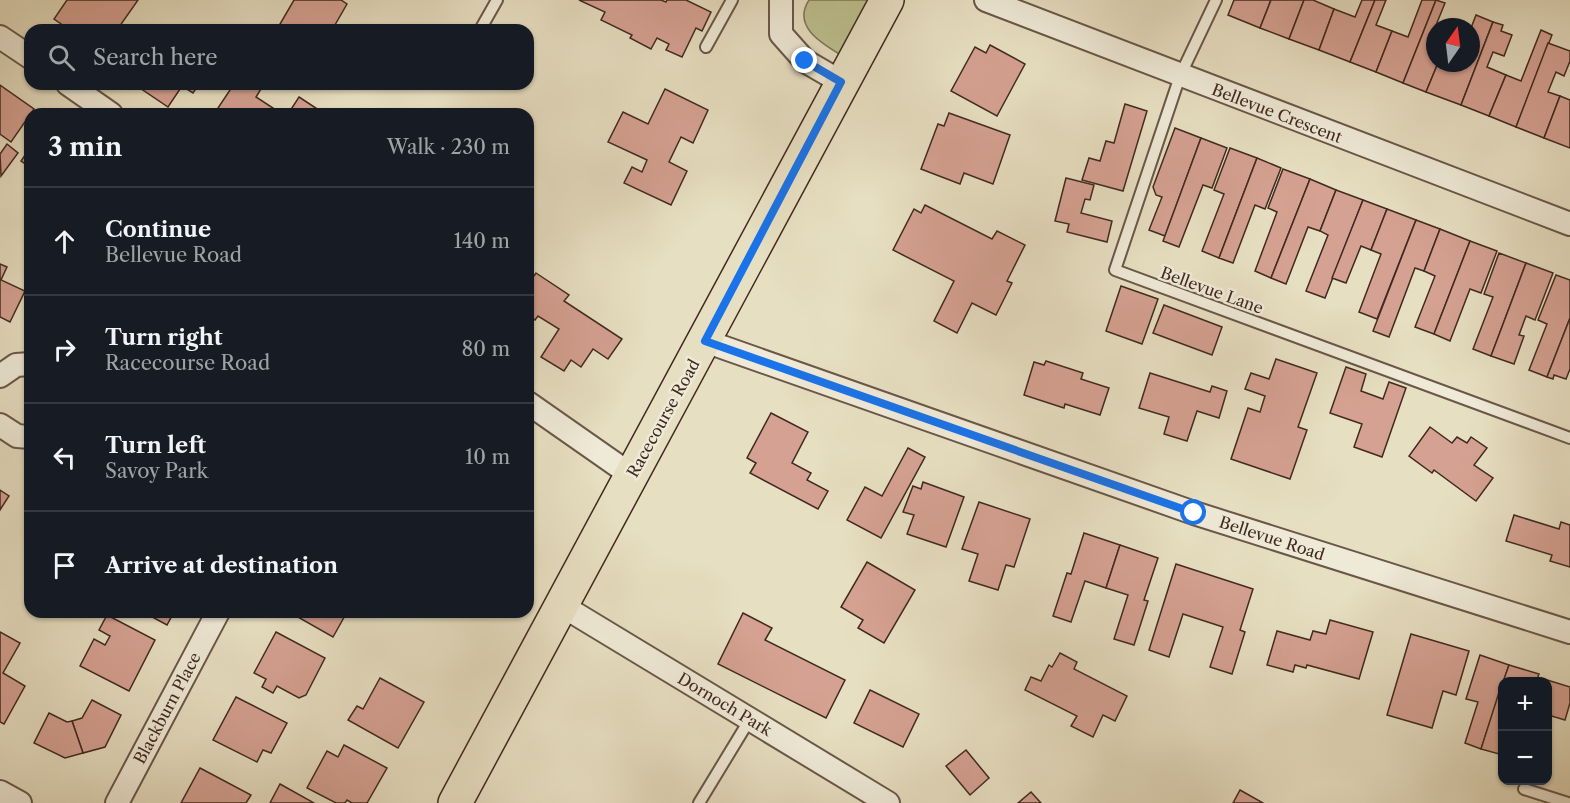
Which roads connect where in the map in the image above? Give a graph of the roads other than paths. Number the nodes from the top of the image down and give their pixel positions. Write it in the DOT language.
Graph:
graph roads {
  1 [pos="497,0"];
  2 [pos="732,0"];
  3 [pos="782,0"];
  4 [pos="887,0"];
  5 [pos="986,0"];
  6 [pos="1216,0"];
  7 [pos="483,24"];
  8 [pos="0,37"];
  9 [pos="706,47"];
  10 [pos="24,53"];
  11 [pos="1180,76"];
  12 [pos="841,82"];
  13 [pos="77,90"];
  14 [pos="102,108"];
  15 [pos="1570,224"];
  16 [pos="705,341"];
  17 [pos="24,364"];
  18 [pos="0,376"];
  19 [pos="534,407"];
  20 [pos="0,425"];
  21 [pos="24,437"];
  22 [pos="1570,438"];
  23 [pos="631,475"];
  24 [pos="561,605"];
  25 [pos="215,618"];
  26 [pos="1570,632"];
  27 [pos="750,719"];
  28 [pos="1524,789"];
  29 [pos="0,792"];
  30 [pos="20,803"];
  31 [pos="117,803"];
  32 [pos="455,803"];
  33 [pos="699,803"];
  34 [pos="888,803"];
  35 [pos="1568,803"];
  1 -- 7 [label="lane"];
  2 -- 9 [label="lane"];
  3 -- 12 [label="street"];
  4 -- 12 [label="main road, Racecourse Road"];
  5 -- 11 [label="street, Bellevue Crescent"];
  6 -- 11 [label="lane, Bellevue Lane"];
  8 -- 10 [label="street"];
  11 -- 15 [label="street, Bellevue Crescent"];
  11 -- 22 [label="lane, Bellevue Lane"];
  12 -- 16 [label="main road, Racecourse Road"];
  13 -- 14 [label="street"];
  16 -- 23 [label="main road, Racecourse Road"];
  16 -- 26 [label="street, Bellevue Road"];
  17 -- 18 [label="street"];
  19 -- 23 [label="street"];
  20 -- 21 [label="street"];
  23 -- 24 [label="main road, Racecourse Road"];
  24 -- 27 [label="street, Dornoch Park"];
  24 -- 32 [label="main road, Racecourse Road"];
  25 -- 31 [label="street, Blackburn Place"];
  27 -- 33 [label="lane"];
  27 -- 34 [label="street, Dornoch Park"];
  28 -- 35 [label="lane"];
  29 -- 30 [label="street"];
}
